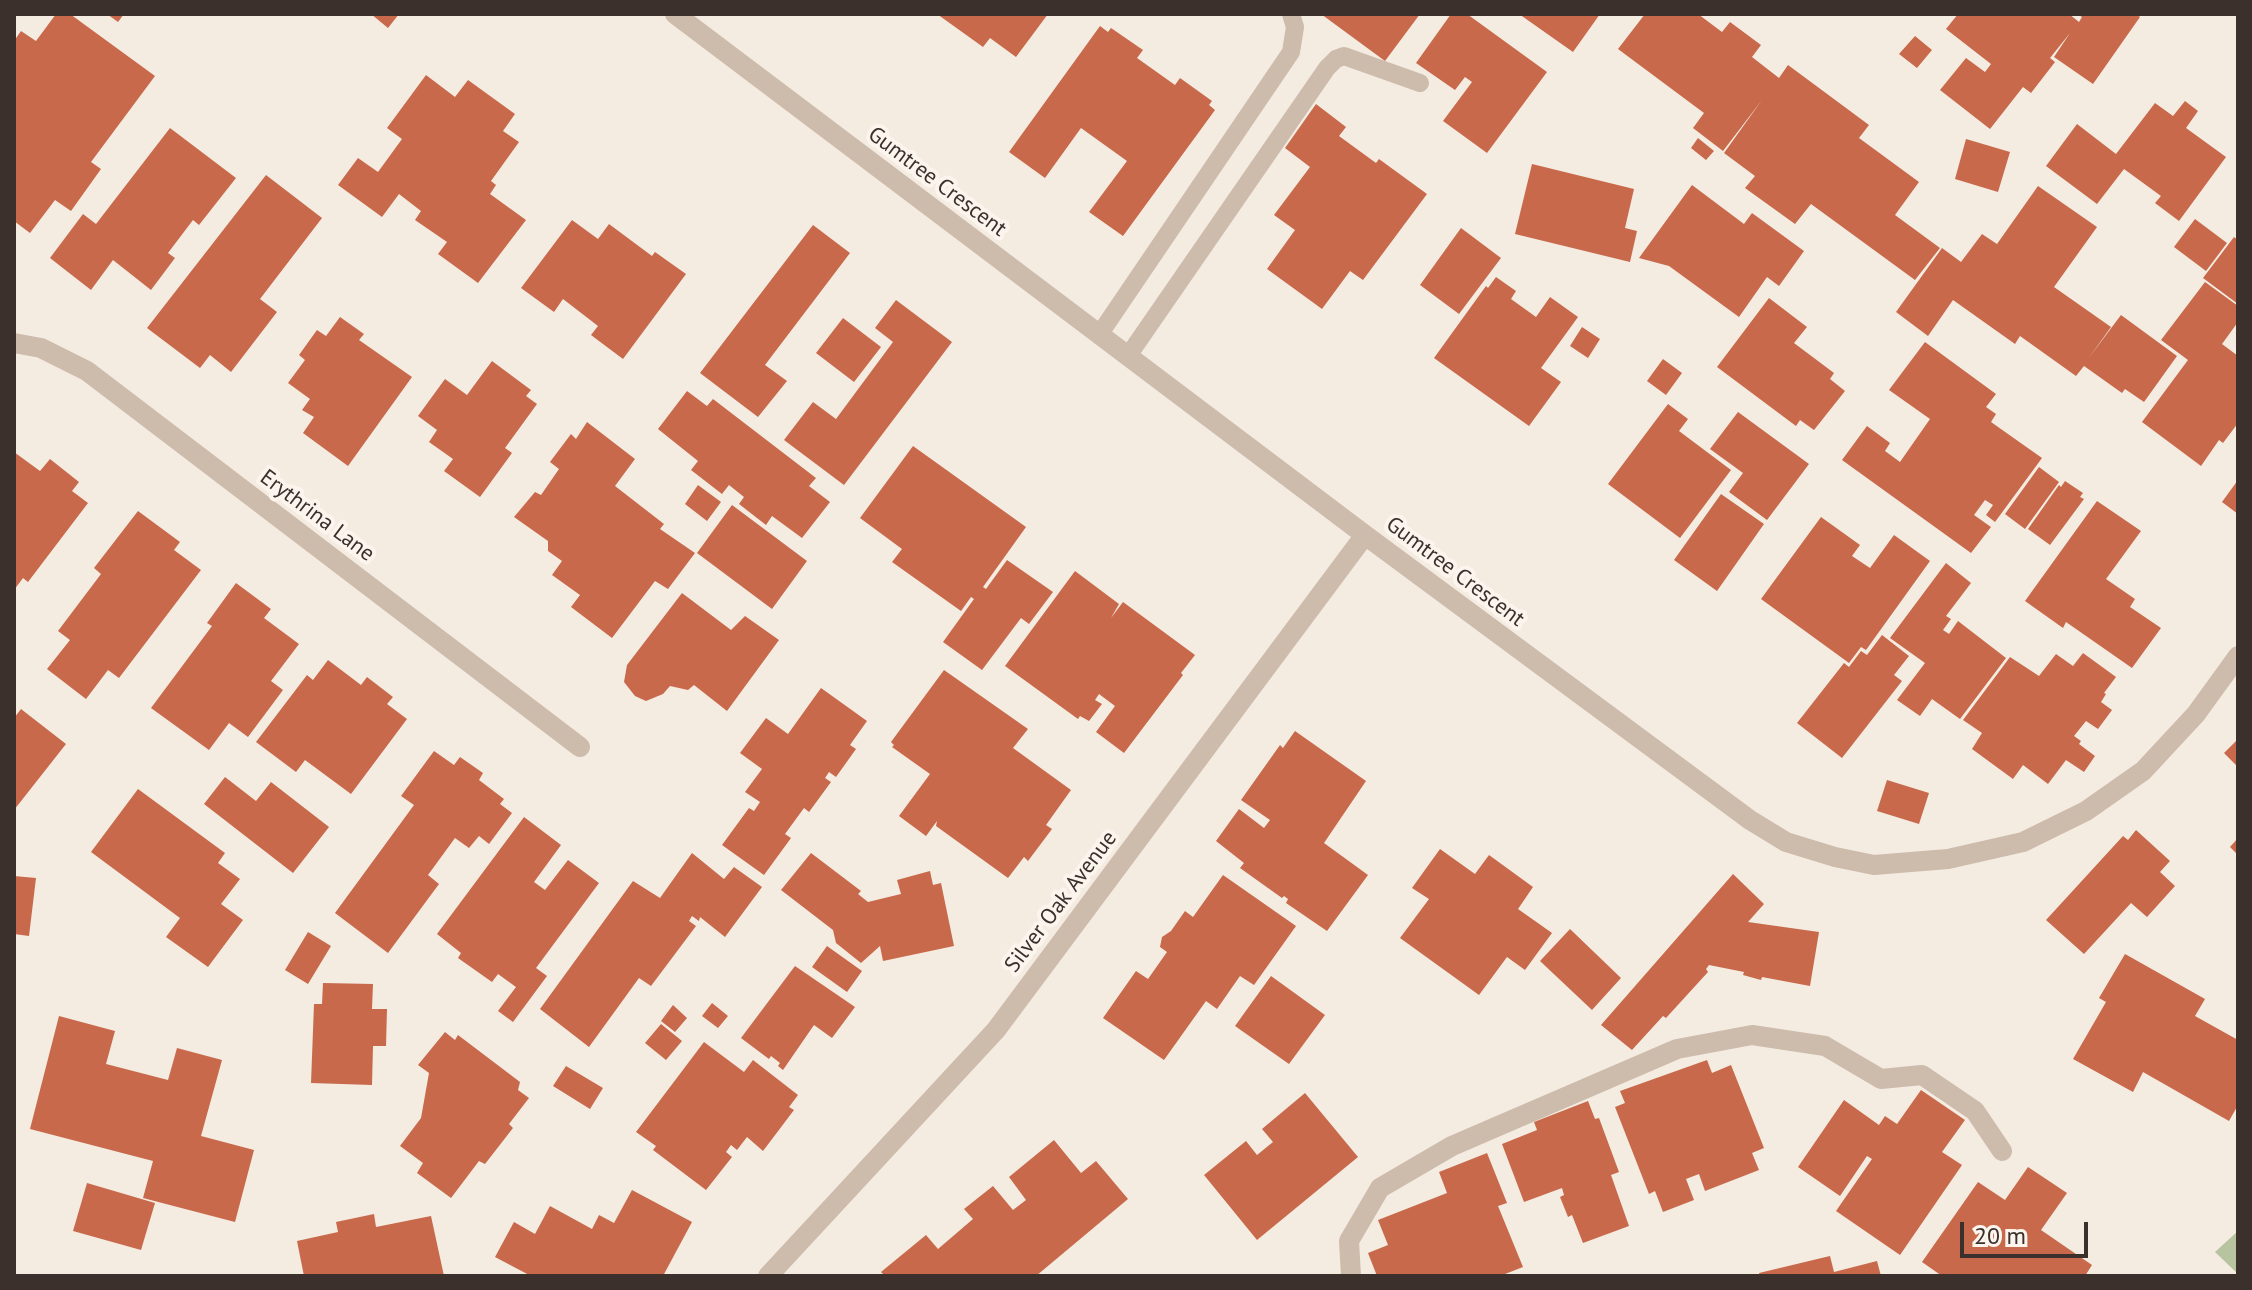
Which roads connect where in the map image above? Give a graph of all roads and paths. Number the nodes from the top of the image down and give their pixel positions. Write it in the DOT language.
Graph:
graph roads {
  1 [pos="675,14"];
  2 [pos="1291,14"];
  3 [pos="1420,83"];
  4 [pos="1099,335"];
  5 [pos="14,343"];
  6 [pos="1128,356"];
  7 [pos="1365,535"];
  8 [pos="2238,656"];
  9 [pos="580,747"];
  10 [pos="2002,1151"];
  11 [pos="768,1276"];
  12 [pos="1351,1276"];
  1 -- 4 [label="street, Gumtree Crescent"];
  2 -- 4 [label="lane"];
  3 -- 6 [label="lane"];
  4 -- 6 [label="street, Gumtree Crescent"];
  5 -- 9 [label="street, Erythrina Lane"];
  6 -- 7 [label="street, Gumtree Crescent"];
  7 -- 8 [label="street, Gumtree Crescent"];
  7 -- 11 [label="street, Silver Oak Avenue"];
  10 -- 12 [label="street"];
}
